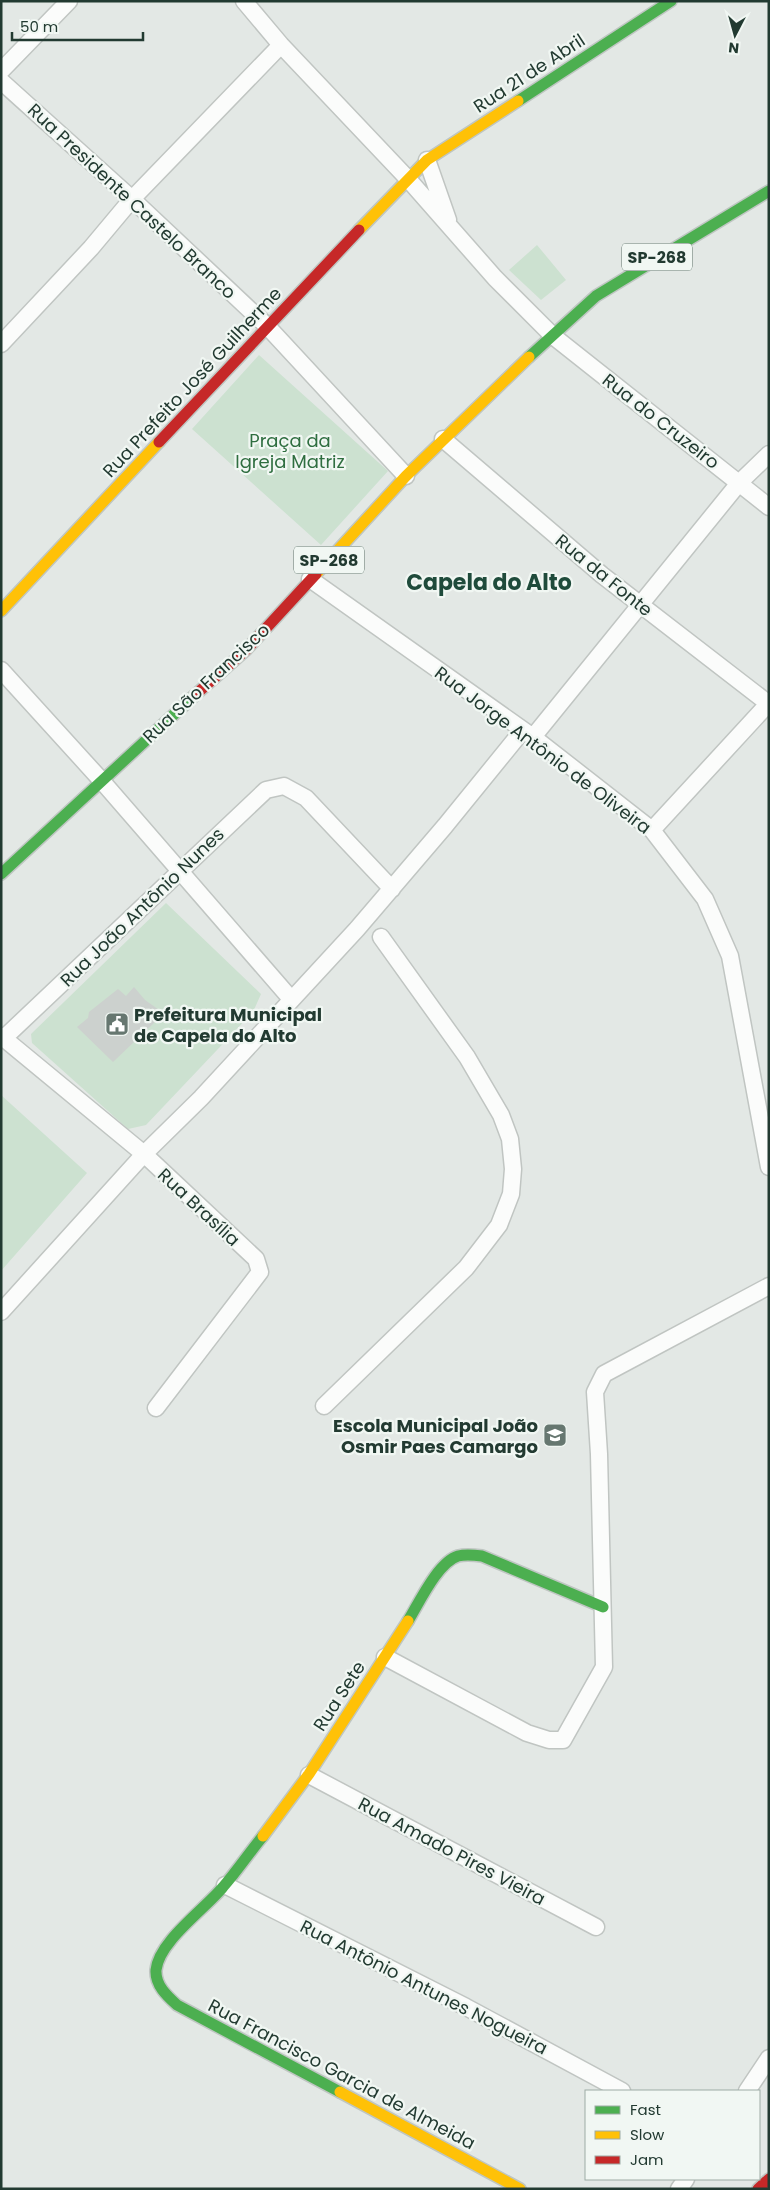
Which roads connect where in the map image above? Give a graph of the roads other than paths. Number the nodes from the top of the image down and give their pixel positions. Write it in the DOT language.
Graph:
graph roads {
  1 [pos="69,1"];
  2 [pos="244,1"];
  3 [pos="671,1"];
  4 [pos="281,45"];
  5 [pos="1,71"];
  6 [pos="1,81"];
  7 [pos="427,160"];
  8 [pos="408,179"];
  9 [pos="769,191"];
  10 [pos="132,199"];
  11 [pos="450,227"];
  12 [pos="267,326"];
  13 [pos="552,336"];
  14 [pos="1,344"];
  15 [pos="444,439"];
  16 [pos="769,454"];
  17 [pos="406,476"];
  18 [pos="740,483"];
  19 [pos="769,507"];
  20 [pos="310,579"];
  21 [pos="640,604"];
  22 [pos="1,611"];
  23 [pos="1,670"];
  24 [pos="769,704"];
  25 [pos="528,734"];
  26 [pos="101,780"];
  27 [pos="652,830"];
  28 [pos="179,870"];
  29 [pos="1,874"];
  30 [pos="392,889"];
  31 [pos="381,937"];
  32 [pos="291,1000"];
  33 [pos="3,1037"];
  34 [pos="144,1154"];
  35 [pos="769,1167"];
  36 [pos="769,1287"];
  37 [pos="1,1312"];
  38 [pos="324,1406"];
  39 [pos="156,1408"];
  40 [pos="602,1607"];
  41 [pos="385,1657"];
  42 [pos="309,1775"];
  43 [pos="225,1885"];
  44 [pos="596,1927"];
  45 [pos="157,1979"];
  46 [pos="769,2058"];
  47 [pos="620,2090"];
  48 [pos="748,2090"];
  49 [pos="769,2179"];
  50 [pos="520,2189"];
  51 [pos="758,2189"];
  1 -- 5 [label="street"];
  2 -- 4 [label="street, Rua do Cruzeiro"];
  3 -- 7 [label="main road, Rua 21 de Abril"];
  4 -- 8 [label="street, Rua do Cruzeiro"];
  4 -- 10 [label="street"];
  6 -- 10 [label="street, Rua Presidente Castelo Branco"];
  7 -- 8 [label="main road, Rua 21 de Abril"];
  7 -- 11 [label="street"];
  8 -- 11 [label="street, Rua do Cruzeiro"];
  8 -- 12 [label="main road, Rua Prefeito José Guilherme"];
  9 -- 13 [label="main road, SP-268"];
  10 -- 12 [label="street, Rua Presidente Castelo Branco"];
  10 -- 14 [label="street"];
  11 -- 13 [label="street, Rua do Cruzeiro"];
  12 -- 17 [label="street, Rua Presidente Castelo Branco"];
  12 -- 22 [label="main road, Rua Prefeito José Guilherme"];
  13 -- 15 [label="main road, Rua São Francisco / SP-268"];
  13 -- 18 [label="street, Rua do Cruzeiro"];
  15 -- 17 [label="main road, Rua São Francisco / SP-268"];
  15 -- 21 [label="street, Rua da Fonte"];
  16 -- 18 [label="street"];
  17 -- 20 [label="main road, Rua São Francisco / SP-268"];
  18 -- 19 [label="street, Rua do Cruzeiro"];
  18 -- 21 [label="street"];
  20 -- 25 [label="street, Rua Jorge Antônio de Oliveira"];
  20 -- 26 [label="main road, Rua São Francisco / SP-268"];
  21 -- 24 [label="street, Rua da Fonte"];
  21 -- 25 [label="street"];
  23 -- 26 [label="street"];
  24 -- 27 [label="street"];
  25 -- 27 [label="street, Rua Jorge Antônio de Oliveira"];
  25 -- 30 [label="street"];
  26 -- 28 [label="street"];
  26 -- 29 [label="main road, Rua São Francisco / SP-268"];
  27 -- 35 [label="street, Rua Jorge Antônio de Oliveira"];
  28 -- 30 [label="street, Rua João Antônio Nunes"];
  28 -- 32 [label="street"];
  28 -- 33 [label="street, Rua João Antônio Nunes"];
  30 -- 32 [label="street"];
  31 -- 38 [label="street"];
  32 -- 34 [label="street"];
  33 -- 34 [label="street, Rua Brasília"];
  34 -- 37 [label="street"];
  34 -- 39 [label="street, Rua Brasília"];
  36 -- 40 [label="street"];
  40 -- 41 [label="main road, Rua Sete"];
  40 -- 41 [label="street"];
  41 -- 42 [label="main road, Rua Sete"];
  42 -- 43 [label="main road, Rua Sete"];
  42 -- 44 [label="street, Rua Amado Pires Vieira"];
  43 -- 45 [label="main road, Rua Sete"];
  43 -- 47 [label="street, Rua Antônio Antunes Nogueira"];
  45 -- 50 [label="main road, Rua Francisco Garcia de Almeida"];
  46 -- 48 [label="street"];
  49 -- 51 [label="main road"];
}
